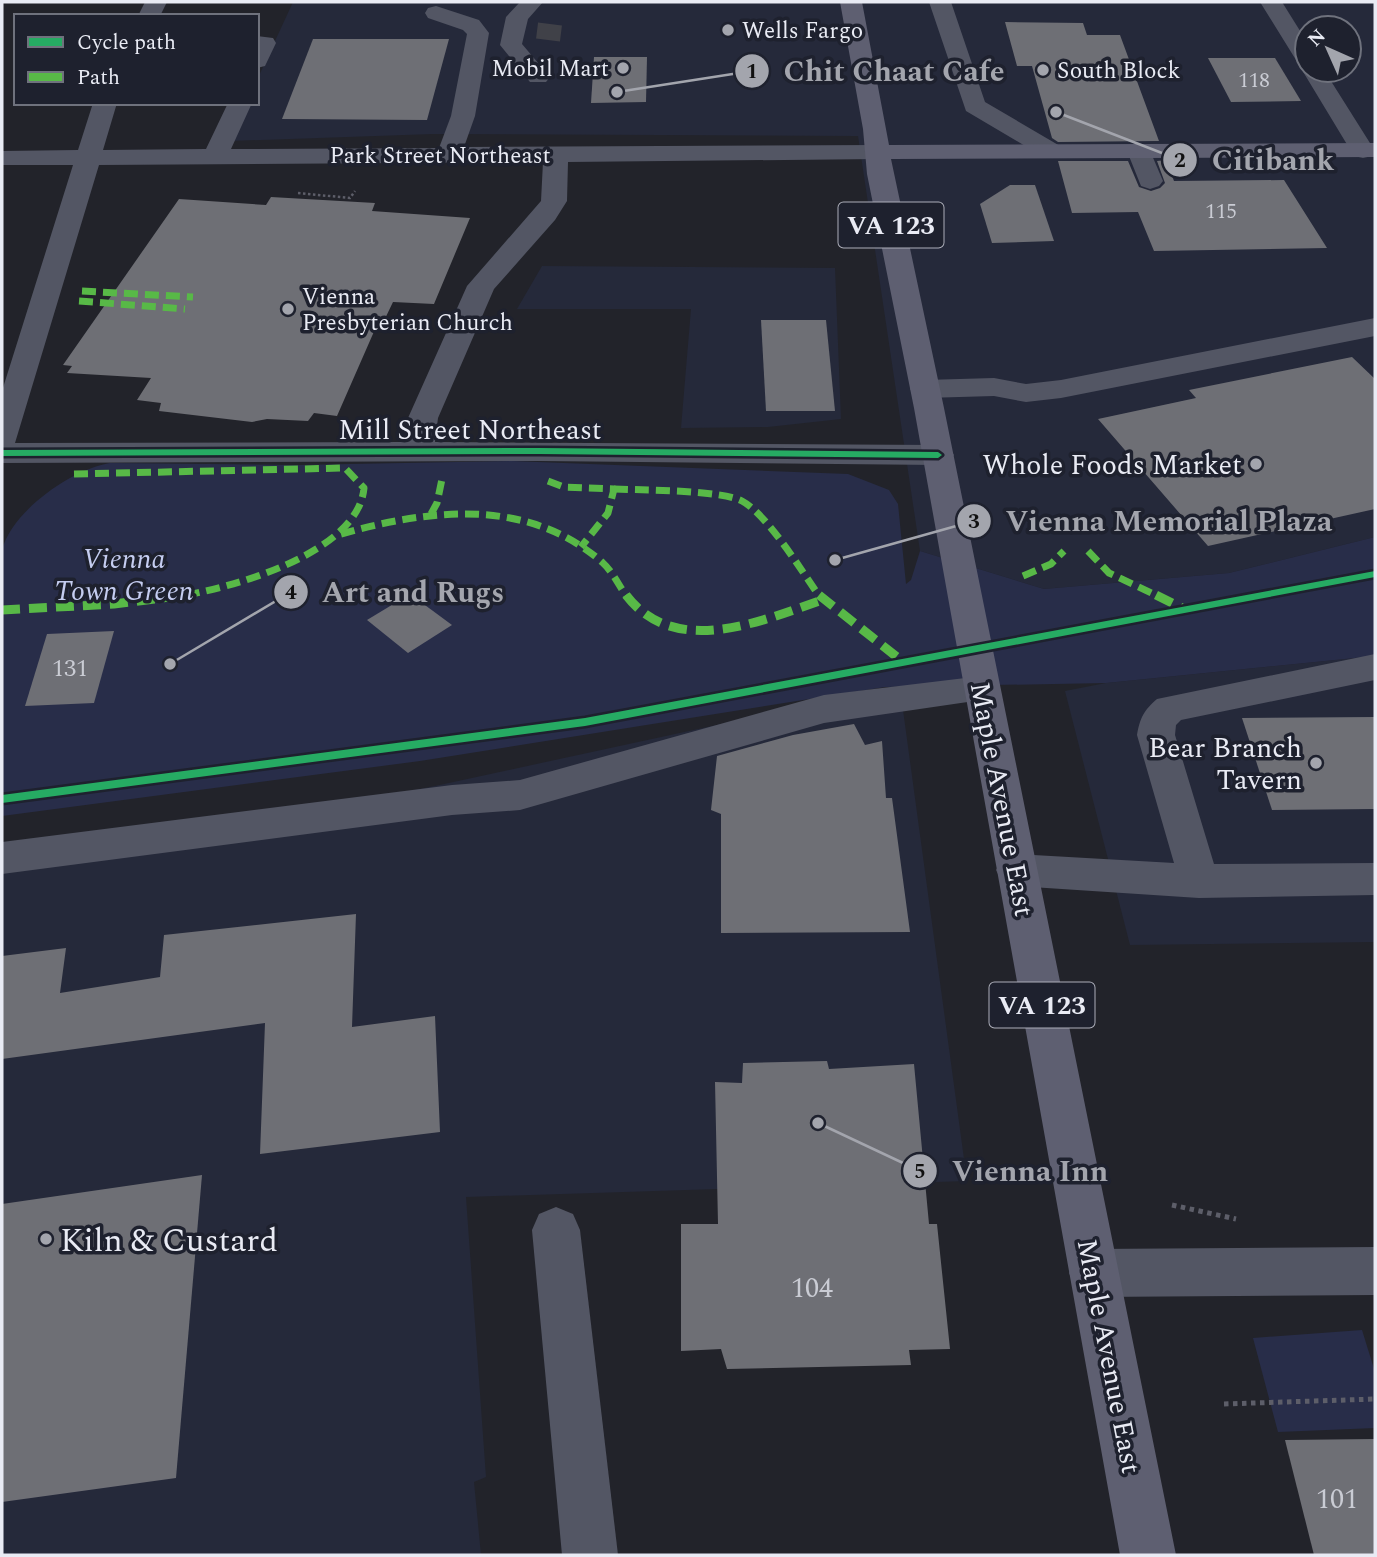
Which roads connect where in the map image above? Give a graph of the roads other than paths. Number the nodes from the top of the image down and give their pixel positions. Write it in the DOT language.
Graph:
graph roads {
  1 [pos="533,2"];
  2 [pos="850,2"];
  3 [pos="940,2"];
  4 [pos="1271,2"];
  5 [pos="436,13"];
  6 [pos="1293,37"];
  7 [pos="259,43"];
  8 [pos="545,48"];
  9 [pos="259,56"];
  10 [pos="1323,84"];
  11 [pos="103,105"];
  12 [pos="239,105"];
  13 [pos="1369,150"];
  14 [pos="1051,151"];
  15 [pos="1139,151"];
  16 [pos="879,152"];
  17 [pos="556,154"];
  18 [pos="449,155"];
  19 [pos="215,156"];
  20 [pos="88,157"];
  21 [pos="2,158"];
  22 [pos="1150,181"];
  23 [pos="1375,327"];
  24 [pos="927,398"];
  25 [pos="2,439"];
  26 [pos="418,452"];
  27 [pos="2,453"];
  28 [pos="938,455"];
  29 [pos="1375,667"];
  30 [pos="982,690"];
  31 [pos="2,858"];
  32 [pos="1016,870"];
  33 [pos="1375,879"];
  34 [pos="1199,881"];
  35 [pos="556,1230"];
  36 [pos="1375,1271"];
  37 [pos="1094,1272"];
  38 [pos="590,1555"];
  39 [pos="1148,1555"];
  1 -- 8 [label="street"];
  2 -- 16 [label="main road, Maple Avenue East / VA 123"];
  3 -- 14 [label="street"];
  4 -- 6 [label="street"];
  5 -- 18 [label="street"];
  7 -- 9 [label="street"];
  10 -- 13 [label="street"];
  11 -- 20 [label="street"];
  12 -- 19 [label="street"];
  13 -- 15 [label="main road"];
  14 -- 15 [label="main road"];
  14 -- 16 [label="main road"];
  15 -- 22 [label="street"];
  16 -- 17 [label="street, Park Street Northeast"];
  16 -- 24 [label="main road, Maple Avenue East / VA 123"];
  17 -- 18 [label="street, Park Street Northeast"];
  17 -- 26 [label="street"];
  18 -- 19 [label="street, Park Street Northeast"];
  19 -- 20 [label="street, Park Street Northeast"];
  20 -- 21 [label="street, Park Street Northeast"];
  20 -- 25 [label="street"];
  23 -- 24 [label="street"];
  24 -- 28 [label="main road, Maple Avenue East / VA 123"];
  26 -- 27 [label="street, Mill Street Northeast"];
  26 -- 28 [label="street, Mill Street Northeast"];
  28 -- 30 [label="main road, Maple Avenue East / VA 123"];
  29 -- 34 [label="street"];
  30 -- 31 [label="street"];
  30 -- 32 [label="main road, Maple Avenue East / VA 123"];
  32 -- 34 [label="street"];
  32 -- 37 [label="main road, Maple Avenue East / VA 123"];
  33 -- 34 [label="street"];
  35 -- 38 [label="street"];
  36 -- 37 [label="street"];
  37 -- 39 [label="main road, Maple Avenue East / VA 123"];
}
